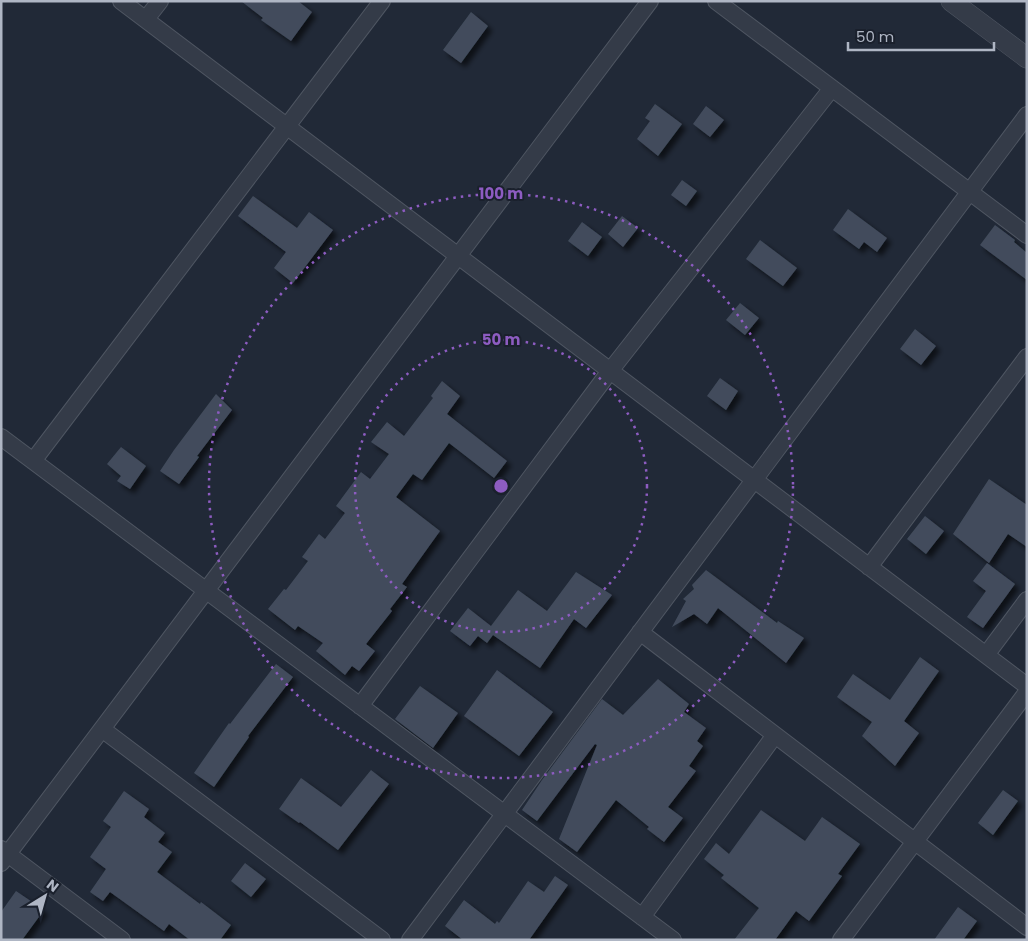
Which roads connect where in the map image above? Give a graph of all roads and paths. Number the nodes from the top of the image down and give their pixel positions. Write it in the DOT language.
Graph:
graph roads {
  1 [pos="121,1"];
  2 [pos="160,1"];
  3 [pos="382,1"];
  4 [pos="650,1"];
  5 [pos="716,1"];
  6 [pos="951,1"];
  7 [pos="146,20"];
  8 [pos="1027,58"];
  9 [pos="832,88"];
  10 [pos="1027,115"];
  11 [pos="287,126"];
  12 [pos="969,192"];
  13 [pos="1027,235"];
  14 [pos="458,256"];
  15 [pos="1027,357"];
  16 [pos="610,371"];
  17 [pos="1,437"];
  18 [pos="34,461"];
  19 [pos="754,480"];
  20 [pos="869,567"];
  21 [pos="206,590"];
  22 [pos="1027,600"];
  23 [pos="640,632"];
  24 [pos="986,655"];
  25 [pos="1027,686"];
  26 [pos="1027,692"];
  27 [pos="360,706"];
  28 [pos="102,729"];
  29 [pos="775,735"];
  30 [pos="504,814"];
  31 [pos="914,842"];
  32 [pos="3,855"];
  33 [pos="642,917"];
  34 [pos="1027,927"];
  35 [pos="122,940"];
  36 [pos="382,940"];
  37 [pos="410,940"];
  38 [pos="673,940"];
  39 [pos="841,940"];
  1 -- 7 [label="street"];
  2 -- 7 [label="street"];
  3 -- 11 [label="street"];
  4 -- 14 [label="street"];
  5 -- 9 [label="street"];
  6 -- 8 [label="street"];
  7 -- 11 [label="street"];
  9 -- 12 [label="street"];
  9 -- 16 [label="street"];
  10 -- 12 [label="street"];
  11 -- 14 [label="street"];
  11 -- 18 [label="street"];
  12 -- 13 [label="street"];
  12 -- 19 [label="street"];
  14 -- 16 [label="street"];
  14 -- 21 [label="street"];
  15 -- 20 [label="street"];
  16 -- 19 [label="street"];
  16 -- 27 [label="street"];
  17 -- 18 [label="street"];
  18 -- 21 [label="street"];
  19 -- 20 [label="street"];
  19 -- 23 [label="street"];
  20 -- 24 [label="street"];
  21 -- 27 [label="street"];
  21 -- 28 [label="street"];
  22 -- 24 [label="street"];
  23 -- 29 [label="street"];
  23 -- 30 [label="street"];
  24 -- 25 [label="street"];
  26 -- 31 [label="street"];
  27 -- 30 [label="street"];
  28 -- 32 [label="street"];
  28 -- 36 [label="street"];
  29 -- 31 [label="street"];
  29 -- 33 [label="street"];
  30 -- 33 [label="street"];
  30 -- 37 [label="street"];
  31 -- 34 [label="street"];
  31 -- 39 [label="street"];
  32 -- 35 [label="street"];
  33 -- 38 [label="street"];
}
